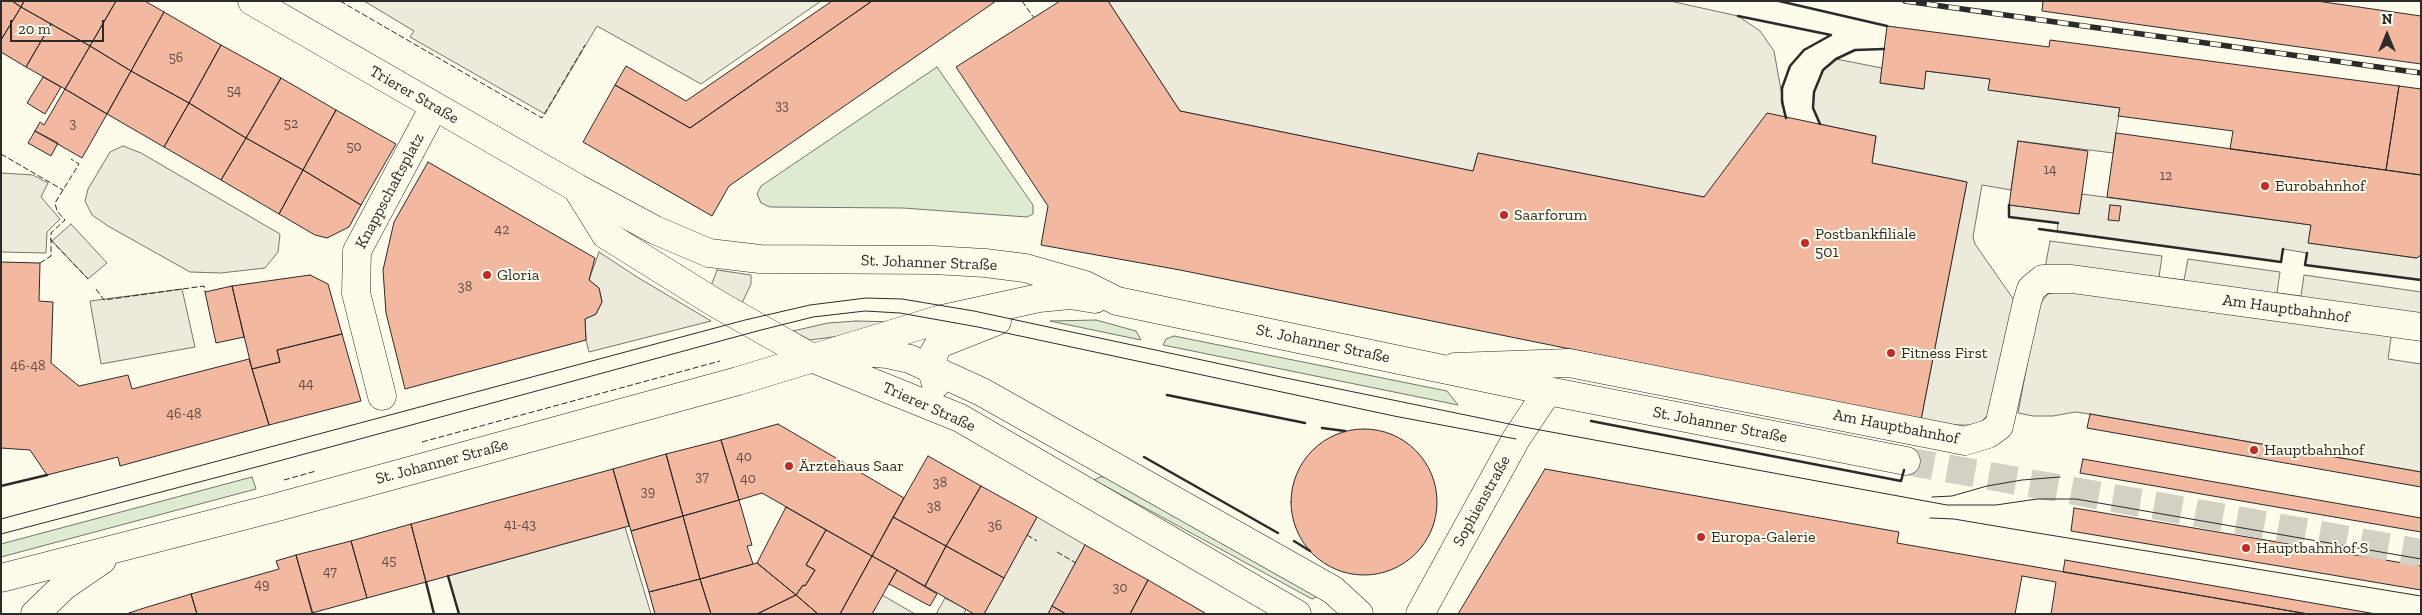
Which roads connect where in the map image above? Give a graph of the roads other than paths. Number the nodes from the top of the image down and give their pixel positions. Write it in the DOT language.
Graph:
graph roads {
  1 [pos="252,1"];
  2 [pos="434,107"];
  3 [pos="577,188"];
  4 [pos="740,257"];
  5 [pos="1117,301"];
  6 [pos="2421,327"];
  7 [pos="841,351"];
  8 [pos="814,360"];
  9 [pos="931,367"];
  10 [pos="1436,368"];
  11 [pos="766,374"];
  12 [pos="887,387"];
  13 [pos="1548,391"];
  14 [pos="382,396"];
  15 [pos="960,418"];
  16 [pos="1906,460"];
  17 [pos="119,549"];
  18 [pos="1,578"];
  19 [pos="35,614"];
  20 [pos="1297,614"];
  21 [pos="1359,614"];
  22 [pos="1420,614"];
  1 -- 2 [label="main road, Trierer Straße"];
  2 -- 3 [label="main road, Trierer Straße"];
  2 -- 14 [label="main road, Knappschaftsplatz"];
  3 -- 4 [label="main road, Trierer Straße"];
  3 -- 8 [label="main road, Trierer Straße"];
  4 -- 5 [label="main road, St. Johanner Straße"];
  5 -- 7 [label="main road, St. Johanner Straße"];
  5 -- 9 [label="main road"];
  5 -- 10 [label="main road, St. Johanner Straße"];
  6 -- 10 [label="main road, Am Hauptbahnhof"];
  7 -- 8 [label="main road, St. Johanner Straße"];
  7 -- 9 [label="main road, Trierer Straße"];
  8 -- 11 [label="main road, St. Johanner Straße"];
  8 -- 12 [label="main road, Trierer Straße"];
  9 -- 15 [label="main road"];
  9 -- 21 [label="main road, Trierer Straße"];
  10 -- 13 [label="main road, St. Johanner Straße"];
  11 -- 12 [label="main road, St. Johanner Straße"];
  11 -- 17 [label="main road, St. Johanner Straße"];
  12 -- 15 [label="main road, Trierer Straße"];
  13 -- 16 [label="main road, St. Johanner Straße"];
  13 -- 22 [label="main road, Sophienstraße"];
  15 -- 20 [label="main road, Trierer Straße"];
  17 -- 18 [label="main road, St. Johanner Straße"];
  17 -- 19 [label="main road, St. Johanner Straße"];
}
